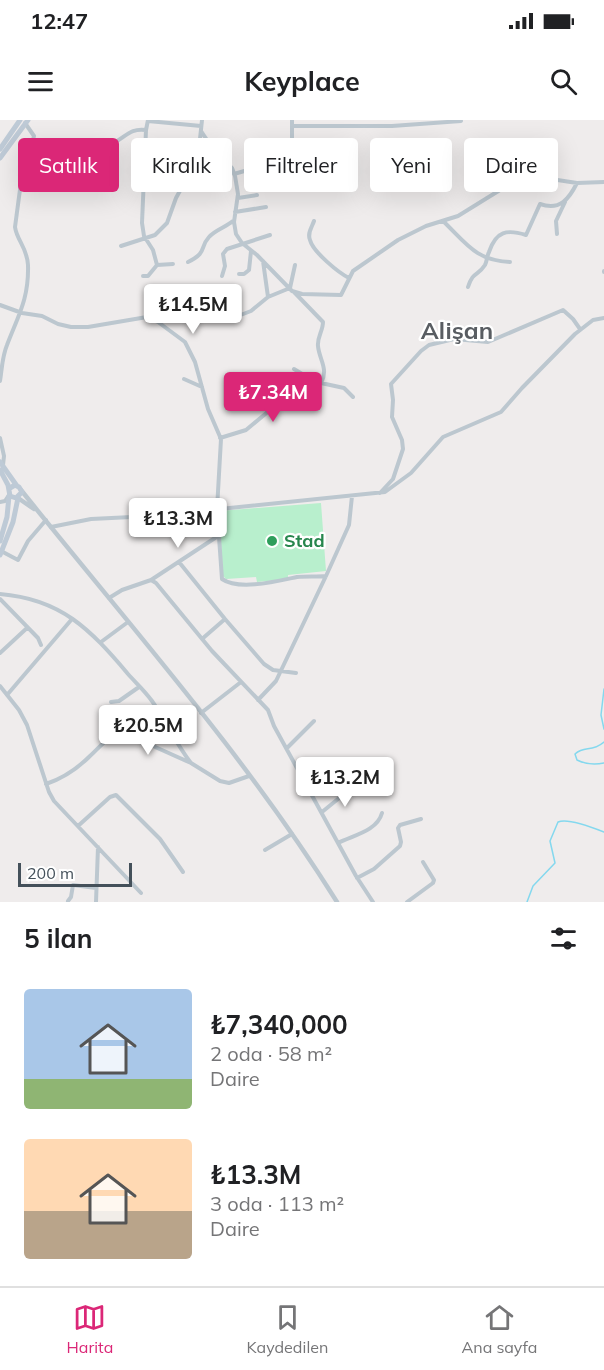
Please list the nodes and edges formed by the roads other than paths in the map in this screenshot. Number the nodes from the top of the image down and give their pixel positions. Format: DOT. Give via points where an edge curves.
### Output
graph roads {
  1 [pos="148,120"];
  2 [pos="292,120"];
  3 [pos="24,121"];
  4 [pos="461,121"];
  5 [pos="201,126"];
  6 [pos="292,126"];
  7 [pos="146,130"];
  8 [pos="33,138"];
  9 [pos="119,140"];
  10 [pos="0,149"];
  11 [pos="0,158"];
  12 [pos="234,174"];
  13 [pos="604,182"];
  14 [pos="577,183"];
  15 [pos="20,192"];
  16 [pos="256,195"];
  17 [pos="238,198"];
  18 [pos="565,202"];
  19 [pos="266,207"];
  20 [pos="235,212"];
  21 [pos="234,220"];
  22 [pos="314,221"];
  23 [pos="443,221"];
  24 [pos="557,234"];
  25 [pos="270,235"];
  26 [pos="146,238"];
  27 [pos="242,243"];
  28 [pos="122,246"];
  29 [pos="252,250"];
  30 [pos="487,259"];
  31 [pos="263,260"];
  32 [pos="188,262"];
  33 [pos="510,262"];
  34 [pos="173,264"];
  35 [pos="157,265"];
  36 [pos="295,265"];
  37 [pos="239,274"];
  38 [pos="143,276"];
  39 [pos="222,276"];
  40 [pos="349,278"];
  41 [pos="468,287"];
  42 [pos="291,290"];
  43 [pos="267,297"];
  44 [pos="227,300"];
  45 [pos="0,305"];
  46 [pos="22,313"];
  47 [pos="604,318"];
  48 [pos="580,329"];
  49 [pos="8,342"];
  50 [pos="1,345"];
  51 [pos="294,369"];
  52 [pos="184,380"];
  53 [pos="0,381"];
  54 [pos="312,381"];
  55 [pos="321,383"];
  56 [pos="203,388"];
  57 [pos="353,397"];
  58 [pos="0,438"];
  59 [pos="220,438"];
  60 [pos="1,466"];
  61 [pos="19,488"];
  62 [pos="9,491"];
  63 [pos="380,494"];
  64 [pos="352,496"];
  65 [pos="18,498"];
  66 [pos="0,503"];
  67 [pos="9,508"];
  68 [pos="217,509"];
  69 [pos="44,518"];
  70 [pos="51,527"];
  71 [pos="218,536"];
  72 [pos="0,541"];
  73 [pos="1,553"];
  74 [pos="179,562"];
  75 [pos="326,576"];
  76 [pos="151,580"];
  77 [pos="0,594"];
  78 [pos="109,598"];
  79 [pos="0,599"];
  80 [pos="72,619"];
  81 [pos="225,619"];
  82 [pos="128,622"];
  83 [pos="27,628"];
  84 [pos="202,639"];
  85 [pos="101,642"];
  86 [pos="41,645"];
  87 [pos="0,653"];
  88 [pos="280,672"];
  89 [pos="296,673"];
  90 [pos="241,682"];
  91 [pos="0,687"];
  92 [pos="139,687"];
  93 [pos="7,695"];
  94 [pos="258,700"];
  95 [pos="111,702"];
  96 [pos="201,714"];
  97 [pos="314,720"];
  98 [pos="287,748"];
  99 [pos="191,763"];
  100 [pos="325,763"];
  101 [pos="249,776"];
  102 [pos="304,778"];
  103 [pos="46,784"];
  104 [pos="354,786"];
  105 [pos="322,812"];
  106 [pos="382,813"];
  107 [pos="421,819"];
  108 [pos="78,826"];
  109 [pos="292,833"];
  110 [pos="338,843"];
  111 [pos="98,847"];
  112 [pos="265,850"];
  113 [pos="423,862"];
  114 [pos="183,872"];
  115 [pos="357,878"];
  116 [pos="96,888"];
  117 [pos="141,893"];
  118 [pos="68,901"];
  119 [pos="96,902"];
  120 [pos="337,902"];
  121 [pos="373,902"];
  122 [pos="407,902"];
  1 -- 5 [label="street"];
  1 -- 7 [label="street"];
  2 -- 6 [label="street"];
  3 -- 8 [label="street"];
  3 -- 10 [label="main road"];
  3 -- 11 [label="main road"];
  4 -- 6 [label="street"];
  5 -- 12 [label="street" via="209,143"];
  5 -- 26 [label="street" via="195,164 179,190 167,223 160,232"];
  6 -- 12 [label="street" via="290,164 265,165"];
  7 -- 9 [label="street" via="132,131"];
  7 -- 26 [label="street" via="141,215"];
  12 -- 17 [label="street"];
  13 -- 14 [label="street"];
  14 -- 18 [label="street"];
  14 -- 23 [label="street" via="544,177 526,180"];
  15 -- 46 [label="street" via="15,226 28,261"];
  16 -- 17 [label="street"];
  17 -- 20 [label="street"];
  18 -- 24 [label="street" via="556,221"];
  18 -- 30 [label="street" via="551,207 540,204 526,235 503,233"];
  19 -- 20 [label="street"];
  20 -- 21 [label="street"];
  21 -- 27 [label="street"];
  21 -- 32 [label="street" via="211,235 202,252"];
  22 -- 40 [label="street" via="310,243"];
  23 -- 30 [label="street"];
  23 -- 40 [label="street" via="401,238 356,268"];
  25 -- 27 [label="street"];
  26 -- 28 [label="street"];
  26 -- 35 [label="street"];
  27 -- 29 [label="street"];
  27 -- 39 [label="street" via="224,252"];
  29 -- 31 [label="street"];
  29 -- 37 [label="street" via="249,270"];
  30 -- 33 [label="street"];
  30 -- 41 [label="street" via="471,277"];
  31 -- 42 [label="street"];
  31 -- 43 [label="street"];
  34 -- 35 [label="street"];
  35 -- 38 [label="street" via="148,276"];
  36 -- 42 [label="street"];
  40 -- 42 [label="street" via="339,296"];
  42 -- 43 [label="street"];
  42 -- 55 [label="street" via="323,322 317,342 324,371"];
  43 -- 44 [label="street" via="230,320"];
  45 -- 46 [label="street"];
  46 -- 49 [label="street"];
  46 -- 56 [label="street" via="71,327 152,319 185,342"];
  47 -- 48 [label="street"];
  48 -- 63 [label="street" via="501,412 443,437 411,473"];
  48 -- 63 [label="street" via="563,310 488,342 454,339 424,347 391,384 393,421 403,449 393,478"];
  49 -- 50 [label="street"];
  49 -- 53 [label="street"];
  51 -- 54 [label="street"];
  52 -- 56 [label="street"];
  54 -- 55 [label="street"];
  54 -- 59 [label="street" via="246,430"];
  55 -- 57 [label="street" via="341,386"];
  56 -- 59 [label="street"];
  58 -- 60 [label="street" via="4,456"];
  59 -- 68 [label="street"];
  60 -- 61 [label="main road"];
  60 -- 62 [label="main road"];
  61 -- 62 [label="main road"];
  61 -- 65 [label="main road"];
  61 -- 69 [label="street"];
  62 -- 65 [label="main road" via="12,498"];
  62 -- 66 [label="street"];
  62 -- 67 [label="main road"];
  63 -- 64 [label="street"];
  64 -- 68 [label="street"];
  64 -- 75 [label="street" via="349,525"];
  65 -- 69 [label="street"];
  65 -- 73 [label="main road"];
  66 -- 67 [label="street"];
  67 -- 72 [label="main road"];
  68 -- 70 [label="street" via="91,519"];
  68 -- 71 [label="street"];
  69 -- 70 [label="street"];
  69 -- 73 [label="street" via="18,560"];
  70 -- 78 [label="street"];
  71 -- 74 [label="street"];
  71 -- 75 [label="street" via="224,581 250,584"];
  74 -- 76 [label="street"];
  74 -- 81 [label="street"];
  75 -- 88 [label="street"];
  76 -- 78 [label="street"];
  76 -- 84 [label="street"];
  77 -- 80 [label="street" via="30,598"];
  78 -- 82 [label="street"];
  79 -- 83 [label="street"];
  80 -- 85 [label="street"];
  80 -- 93 [label="street"];
  81 -- 84 [label="street"];
  81 -- 88 [label="street" via="264,664"];
  82 -- 85 [label="street"];
  82 -- 96 [label="street"];
  83 -- 86 [label="street"];
  83 -- 87 [label="street"];
  84 -- 90 [label="street"];
  85 -- 92 [label="street"];
  88 -- 89 [label="street"];
  88 -- 94 [label="street"];
  90 -- 94 [label="street"];
  90 -- 96 [label="street"];
  91 -- 93 [label="street"];
  92 -- 95 [label="street"];
  92 -- 99 [label="street"];
  93 -- 103 [label="street" via="27,725"];
  94 -- 98 [label="street" via="268,710"];
  96 -- 101 [label="street"];
  97 -- 98 [label="street"];
  98 -- 102 [label="street"];
  99 -- 101 [label="street" via="220,781 229,783"];
  99 -- 103 [label="street" via="144,742 111,737 73,771"];
  100 -- 102 [label="street"];
  101 -- 109 [label="street"];
  102 -- 105 [label="street"];
  103 -- 108 [label="street" via="54,801"];
  104 -- 105 [label="street"];
  105 -- 110 [label="street"];
  106 -- 110 [label="street" via="375,826"];
  107 -- 115 [label="street" via="399,825 400,846"];
  108 -- 111 [label="street"];
  108 -- 114 [label="street" via="116,795 160,839"];
  109 -- 112 [label="street"];
  109 -- 120 [label="street"];
  110 -- 115 [label="street"];
  111 -- 116 [label="street"];
  111 -- 117 [label="street"];
  113 -- 122 [label="street" via="433,883"];
  115 -- 121 [label="street"];
  116 -- 118 [label="street" via="73,885"];
  116 -- 119 [label="street"];
}
